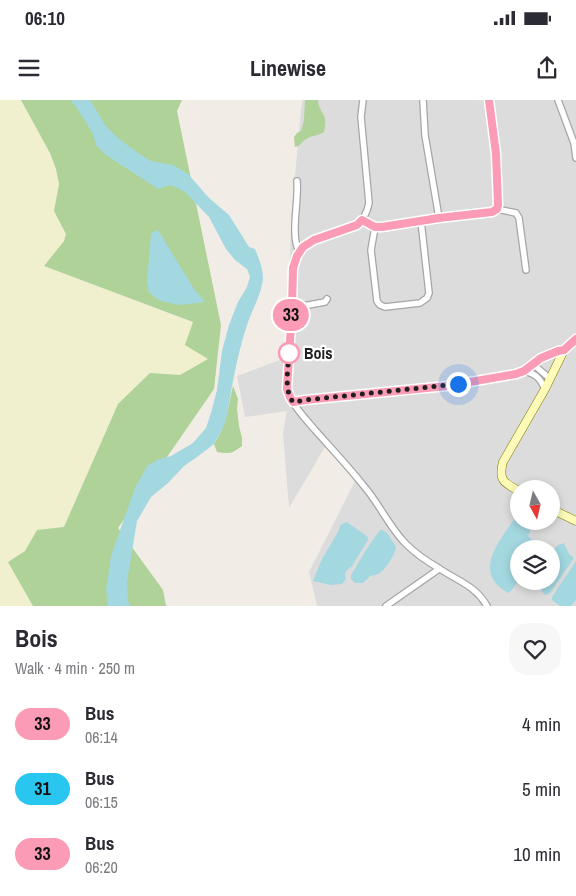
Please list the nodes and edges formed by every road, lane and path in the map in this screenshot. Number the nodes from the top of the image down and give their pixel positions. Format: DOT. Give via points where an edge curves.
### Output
graph roads {
  1 [pos="363,100"];
  2 [pos="424,100"];
  3 [pos="489,100"];
  4 [pos="558,100"];
  5 [pos="576,158"];
  6 [pos="297,181"];
  7 [pos="497,209"];
  8 [pos="439,218"];
  9 [pos="362,220"];
  10 [pos="421,221"];
  11 [pos="375,227"];
  12 [pos="299,251"];
  13 [pos="526,270"];
  14 [pos="327,299"];
  15 [pos="292,308"];
  16 [pos="576,339"];
  17 [pos="564,350"];
  18 [pos="533,364"];
  19 [pos="524,371"];
  20 [pos="549,378"];
  21 [pos="545,389"];
  22 [pos="293,402"];
  23 [pos="510,486"];
  24 [pos="560,513"];
  25 [pos="576,521"];
  26 [pos="439,569"];
  27 [pos="386,606"];
  28 [pos="487,606"];
  1 -- 9 [label="street" via="361,116 369,204"];
  2 -- 8 [label="street" via="425,135"];
  3 -- 7 [label="street" via="496,154"];
  4 -- 5 [label="street" via="574,143"];
  6 -- 12 [label="street" via="296,246"];
  7 -- 8 [label="street"];
  7 -- 13 [label="street" via="516,213 519,218"];
  8 -- 10 [label="street"];
  9 -- 11 [label="street"];
  9 -- 12 [label="street" via="357,225 314,240"];
  10 -- 11 [label="street"];
  10 -- 11 [label="street" via="429,293 420,303 385,307 377,300 371,250"];
  12 -- 15 [label="street" via="293,268"];
  14 -- 15 [label="street"];
  15 -- 22 [label="street" via="287,389"];
  16 -- 17 [label="street"];
  17 -- 18 [label="street"];
  17 -- 20 [label="street"];
  18 -- 19 [label="street"];
  18 -- 20 [label="street"];
  19 -- 21 [label="street" via="538,377"];
  19 -- 22 [label="street" via="447,386"];
  20 -- 21 [label="street"];
  21 -- 23 [label="street" via="503,462 500,473 504,483"];
  22 -- 26 [label="street" via="363,484 406,544"];
  24 -- 25 [label="street"];
  26 -- 27 [label="street"];
  26 -- 28 [label="street" via="478,592"];
}
